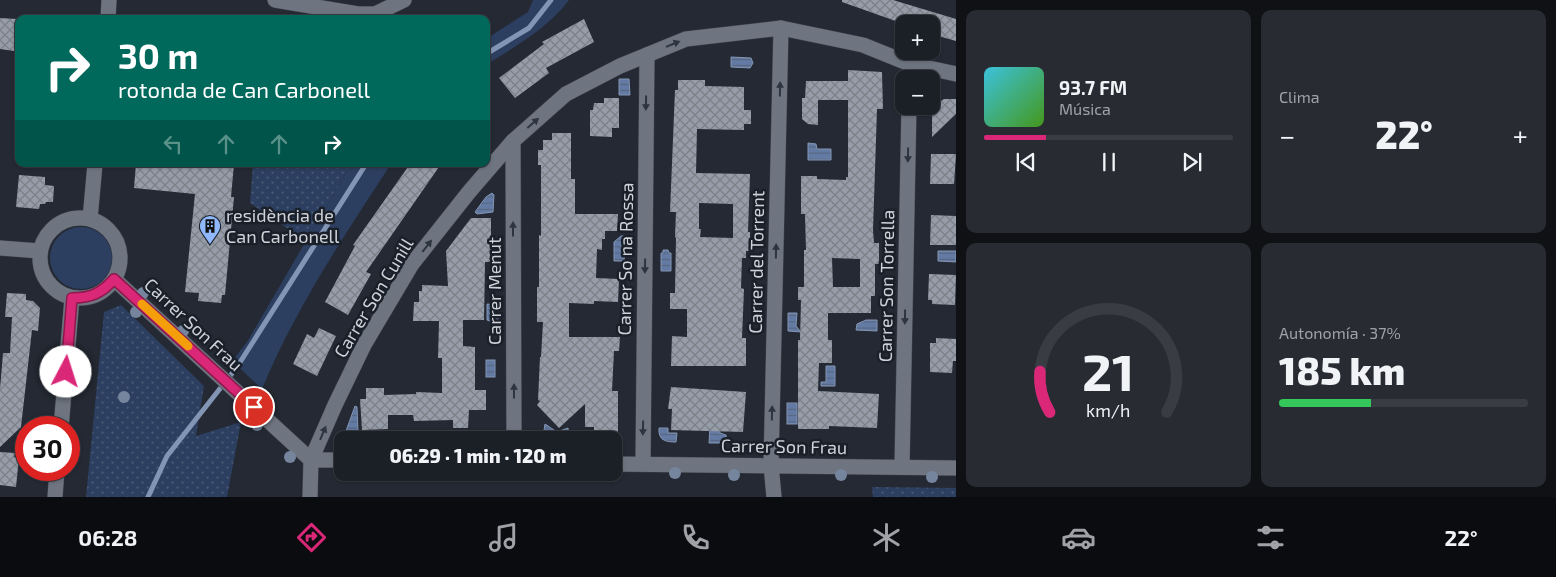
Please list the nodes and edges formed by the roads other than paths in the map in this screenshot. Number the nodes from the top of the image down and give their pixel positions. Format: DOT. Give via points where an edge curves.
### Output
graph roads {
  1 [pos="109,0"];
  2 [pos="274,0"];
  3 [pos="404,0"];
  4 [pos="108,15"];
  5 [pos="781,28"];
  6 [pos="647,55"];
  7 [pos="907,70"];
  8 [pos="940,73"];
  9 [pos="956,74"];
  10 [pos="909,115"];
  11 [pos="513,141"];
  12 [pos="94,167"];
  13 [pos="90,219"];
  14 [pos="0,248"];
  15 [pos="40,250"];
  16 [pos="114,279"];
  17 [pos="72,298"];
  18 [pos="62,416"];
  19 [pos="514,431"];
  20 [pos="311,460"];
  21 [pos="334,460"];
  22 [pos="622,464"];
  23 [pos="643,464"];
  24 [pos="771,465"];
  25 [pos="902,467"];
  26 [pos="956,468"];
  27 [pos="56,481"];
  28 [pos="55,497"];
  29 [pos="310,497"];
  30 [pos="774,497"];
  1 -- 4 [label="street"];
  2 -- 3 [label="street" via="358,14 375,14"];
  6 -- 5 [label="street, Carrer Son Cunill, one-way" via="686,39"];
  5 -- 7 [label="street, Carrer Son Cunill" via="863,45"];
  24 -- 5 [label="street, Carrer del Torrent, one-way"];
  11 -- 6 [label="street, Carrer Son Cunill, one-way" via="566,94"];
  6 -- 23 [label="street, Carrer So na Rossa, one-way"];
  8 -- 9 [label="street, Carrer Son Cunill"];
  10 -- 25 [label="street, Carrer Son Torrella, one-way"];
  19 -- 11 [label="street, Carrer Menut, one-way"];
  20 -- 11 [label="street, Carrer Son Cunill, one-way" via="364,345 412,264"];
  12 -- 13 [label="street"];
  13 -- 15 [label="street" via="64,221 44,238"];
  13 -- 16 [label="street" via="111,232 117,243 119,268"];
  14 -- 15 [label="street"];
  15 -- 17 [label="street" via="43,275 50,286"];
  16 -- 17 [label="street" via="96,295"];
  16 -- 20 [label="street, Carrer Son Frau"];
  17 -- 18 [label="street"];
  20 -- 21 [label="street"];
  20 -- 29 [label="street, Carrer Son Cunill"];
  22 -- 23 [label="street, Carrer Son Frau"];
  23 -- 24 [label="street, Carrer Son Frau"];
  24 -- 25 [label="street, Carrer Son Frau"];
  24 -- 30 [label="street, Carrer del Torrent"];
  25 -- 26 [label="street, Carrer Son Frau"];
  27 -- 28 [label="street"];
}
